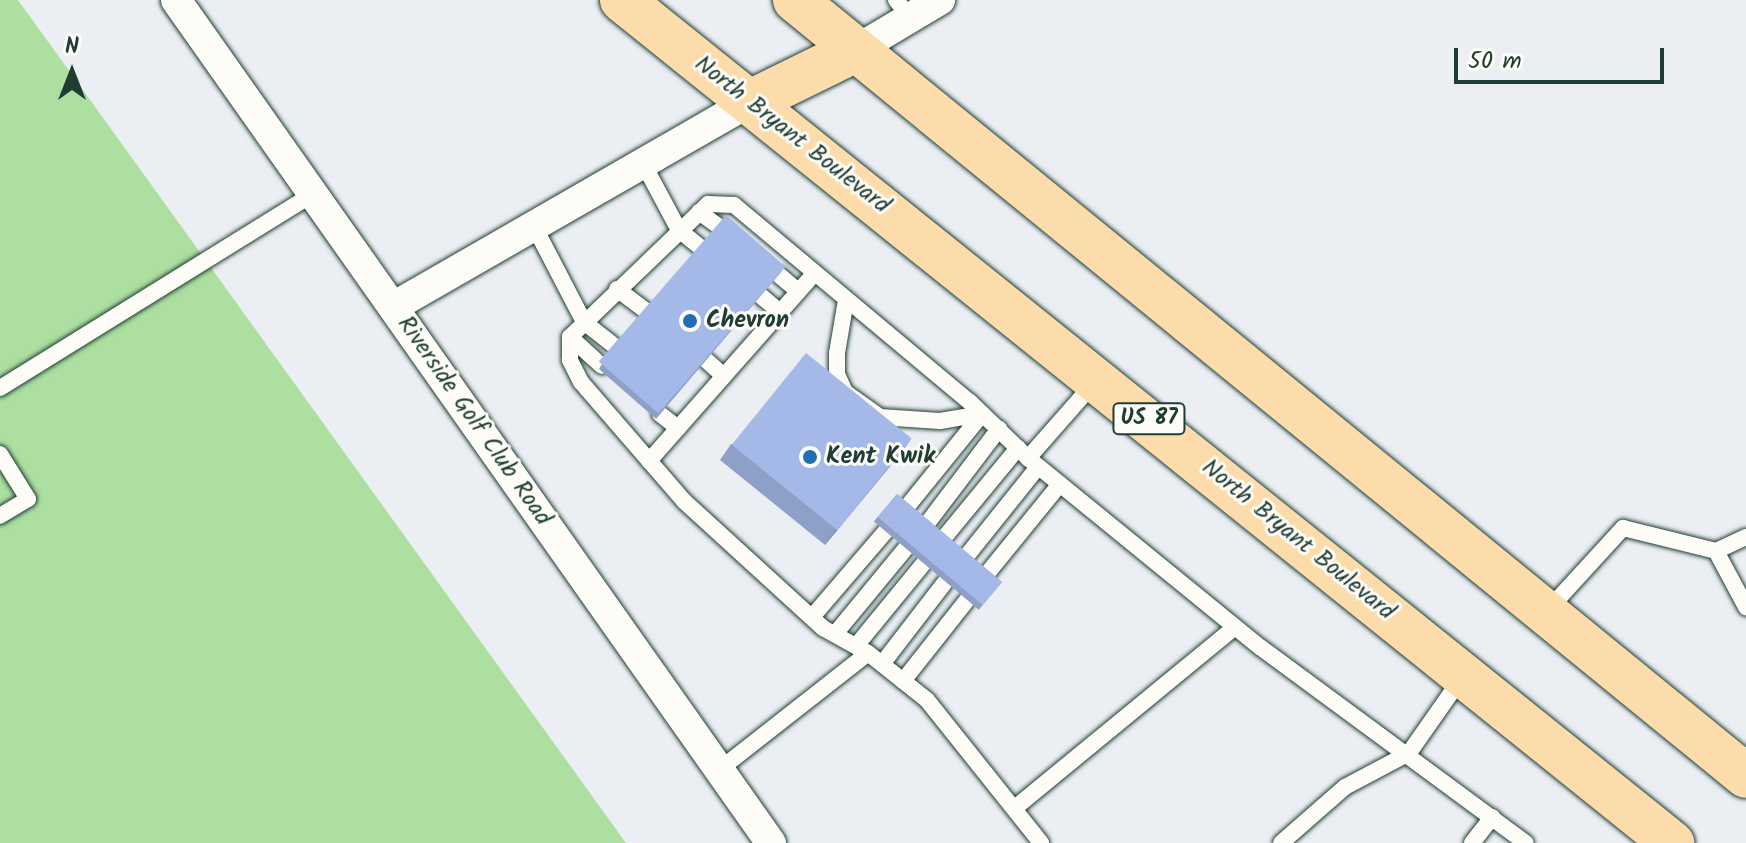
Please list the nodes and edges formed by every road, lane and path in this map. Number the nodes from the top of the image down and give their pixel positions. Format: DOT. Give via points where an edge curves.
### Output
graph roads {
  1 [pos="176,0"];
  2 [pos="622,0"];
  3 [pos="795,0"];
  4 [pos="940,0"];
  5 [pos="903,8"];
  6 [pos="856,50"];
  7 [pos="750,102"];
  8 [pos="643,163"];
  9 [pos="313,194"];
  10 [pos="699,212"];
  11 [pos="534,226"];
  12 [pos="718,226"];
  13 [pos="679,230"];
  14 [pos="700,247"];
  15 [pos="814,274"];
  16 [pos="779,275"];
  17 [pos="617,289"];
  18 [pos="798,291"];
  19 [pos="761,296"];
  20 [pos="846,300"];
  21 [pos="393,307"];
  22 [pos="647,312"];
  23 [pos="780,312"];
  24 [pos="584,322"];
  25 [pos="570,337"];
  26 [pos="617,348"];
  27 [pos="706,360"];
  28 [pos="602,366"];
  29 [pos="724,376"];
  30 [pos="1098,378"];
  31 [pos="0,388"];
  32 [pos="676,396"];
  33 [pos="694,410"];
  34 [pos="660,414"];
  35 [pos="982,414"];
  36 [pos="678,428"];
  37 [pos="999,429"];
  38 [pos="0,454"];
  39 [pos="1028,458"];
  40 [pos="649,461"];
  41 [pos="1060,484"];
  42 [pos="906,508"];
  43 [pos="0,516"];
  44 [pos="926,525"];
  45 [pos="886,531"];
  46 [pos="1746,537"];
  47 [pos="943,539"];
  48 [pos="906,548"];
  49 [pos="1716,551"];
  50 [pos="965,558"];
  51 [pos="924,563"];
  52 [pos="986,575"];
  53 [pos="946,581"];
  54 [pos="967,600"];
  55 [pos="1746,607"];
  56 [pos="1545,612"];
  57 [pos="812,617"];
  58 [pos="1235,627"];
  59 [pos="835,634"];
  60 [pos="862,650"];
  61 [pos="882,664"];
  62 [pos="1464,675"];
  63 [pos="903,681"];
  64 [pos="1409,753"];
  65 [pos="719,770"];
  66 [pos="1746,776"];
  67 [pos="1016,807"];
  68 [pos="1492,817"];
  69 [pos="771,843"];
  70 [pos="1041,843"];
  71 [pos="1281,843"];
  72 [pos="1472,843"];
  73 [pos="1526,843"];
  74 [pos="1672,843"];
  1 -- 9 [label="street, Riverside Golf Club Road"];
  2 -- 7 [label="highway, North Bryant Boulevard / US 87"];
  3 -- 6 [label="highway"];
  4 -- 5 [label="street"];
  5 -- 6 [label="street"];
  6 -- 7 [label="highway"];
  6 -- 56 [label="highway"];
  7 -- 8 [label="street"];
  7 -- 30 [label="highway, North Bryant Boulevard / US 87"];
  8 -- 11 [label="street"];
  8 -- 13 [label="lane"];
  9 -- 21 [label="street, Riverside Golf Club Road"];
  9 -- 31 [label="lane"];
  10 -- 12 [label="lane"];
  10 -- 13 [label="lane"];
  10 -- 15 [label="lane" via="708,204 734,205"];
  11 -- 21 [label="street"];
  11 -- 24 [label="lane"];
  13 -- 14 [label="lane"];
  13 -- 17 [label="lane"];
  15 -- 18 [label="lane"];
  15 -- 20 [label="lane"];
  16 -- 18 [label="lane"];
  17 -- 22 [label="lane"];
  17 -- 24 [label="lane"];
  18 -- 23 [label="lane"];
  19 -- 23 [label="lane"];
  20 -- 35 [label="lane"];
  20 -- 35 [label="lane" via="837,353 837,374 845,392 880,417 940,421"];
  21 -- 65 [label="street, Riverside Golf Club Road"];
  23 -- 29 [label="lane"];
  24 -- 25 [label="lane"];
  24 -- 26 [label="lane"];
  25 -- 28 [label="lane"];
  25 -- 40 [label="lane" via="570,360 581,382"];
  27 -- 29 [label="lane"];
  29 -- 33 [label="lane"];
  30 -- 39 [label="lane"];
  30 -- 62 [label="highway, North Bryant Boulevard / US 87"];
  32 -- 33 [label="lane"];
  33 -- 36 [label="lane"];
  34 -- 36 [label="lane"];
  35 -- 37 [label="lane"];
  35 -- 42 [label="lane"];
  36 -- 40 [label="lane"];
  37 -- 39 [label="lane"];
  37 -- 44 [label="lane"];
  38 -- 43 [label="lane" via="28,499"];
  39 -- 41 [label="lane"];
  39 -- 47 [label="lane"];
  39 -- 50 [label="lane"];
  40 -- 57 [label="lane" via="684,501"];
  41 -- 52 [label="lane"];
  41 -- 58 [label="lane"];
  45 -- 57 [label="lane"];
  46 -- 49 [label="lane"];
  48 -- 59 [label="lane"];
  49 -- 55 [label="lane"];
  49 -- 56 [label="lane" via="1623,528"];
  51 -- 60 [label="lane"];
  53 -- 61 [label="lane"];
  54 -- 63 [label="lane"];
  56 -- 66 [label="highway"];
  57 -- 59 [label="lane"];
  58 -- 64 [label="lane"];
  58 -- 67 [label="lane"];
  59 -- 60 [label="lane"];
  60 -- 61 [label="lane"];
  60 -- 65 [label="lane"];
  61 -- 63 [label="lane"];
  62 -- 64 [label="lane"];
  62 -- 74 [label="highway, North Bryant Boulevard / US 87"];
  63 -- 67 [label="lane" via="927,700"];
  64 -- 68 [label="lane"];
  64 -- 71 [label="lane" via="1345,787"];
  65 -- 69 [label="street, Riverside Golf Club Road"];
  67 -- 70 [label="lane"];
  68 -- 72 [label="lane"];
  68 -- 73 [label="lane"];
}
